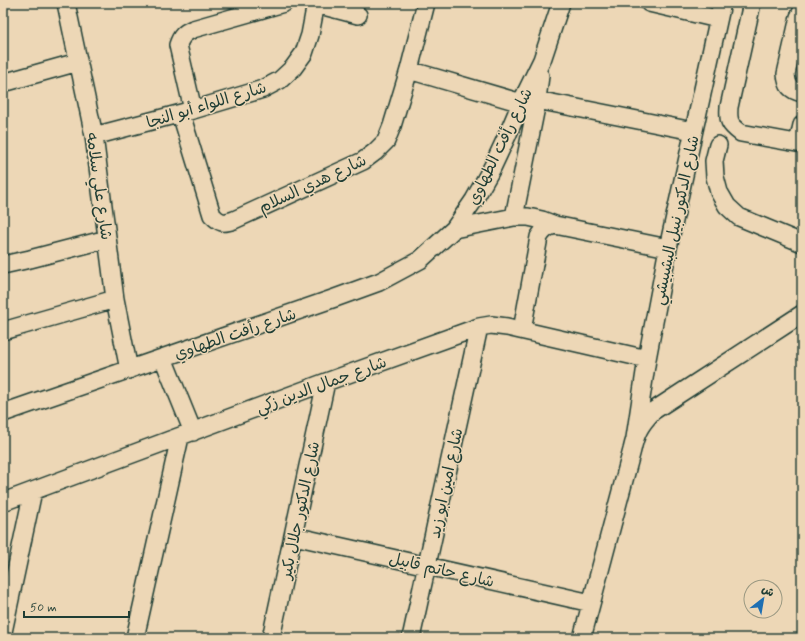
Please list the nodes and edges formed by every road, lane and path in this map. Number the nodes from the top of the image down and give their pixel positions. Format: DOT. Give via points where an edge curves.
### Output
graph roads {
  1 [pos="66,3"];
  2 [pos="284,3"];
  3 [pos="426,3"];
  4 [pos="561,3"];
  5 [pos="649,3"];
  6 [pos="752,3"];
  7 [pos="316,4"];
  8 [pos="720,11"];
  9 [pos="802,11"];
  10 [pos="358,16"];
  11 [pos="78,62"];
  12 [pos="409,70"];
  13 [pos="3,83"];
  14 [pos="802,94"];
  15 [pos="531,103"];
  16 [pos="187,112"];
  17 [pos="802,126"];
  18 [pos="693,131"];
  19 [pos="94,136"];
  20 [pos="800,144"];
  21 [pos="718,145"];
  22 [pos="514,217"];
  23 [pos="554,225"];
  24 [pos="454,229"];
  25 [pos="107,239"];
  26 [pos="802,243"];
  27 [pos="668,248"];
  28 [pos="3,265"];
  29 [pos="115,299"];
  30 [pos="802,314"];
  31 [pos="479,327"];
  32 [pos="522,330"];
  33 [pos="3,331"];
  34 [pos="163,358"];
  35 [pos="647,359"];
  36 [pos="129,370"];
  37 [pos="326,382"];
  38 [pos="3,413"];
  39 [pos="186,434"];
  40 [pos="635,438"];
  41 [pos="33,491"];
  42 [pos="3,502"];
  43 [pos="294,536"];
  44 [pos="427,566"];
  45 [pos="591,603"];
  46 [pos="3,632"];
  47 [pos="135,638"];
  48 [pos="272,638"];
  49 [pos="411,638"];
  50 [pos="582,638"];
  1 -- 11 [label="street, شارع علي سلامه"];
  2 -- 16 [label="street" via="193,29 180,38 178,45"];
  3 -- 12 [label="street, شارع هدي السلام"];
  4 -- 15 [label="street, شارع رأفت الطهاوي"];
  5 -- 8 [label="street"];
  6 -- 20 [label="street" via="728,117 732,127 741,133"];
  7 -- 10 [label="street"];
  7 -- 16 [label="street, شارع اللواء أبو النجا" via="304,53 280,80 263,89"];
  8 -- 18 [label="street, شارع الدكتور نبيل البشبيشي"];
  9 -- 14 [label="street" via="786,74 786,81 790,87"];
  11 -- 13 [label="street"];
  11 -- 19 [label="street, شارع علي سلامه"];
  12 -- 15 [label="street"];
  12 -- 16 [label="street, شارع هدي السلام" via="386,141 375,152 363,161 226,223 218,221 212,215"];
  15 -- 18 [label="street"];
  15 -- 22 [label="street, شارع رأفت الطهاوي"];
  15 -- 24 [label="street, شارع رأفت الطهاوي" via="507,136 474,200"];
  16 -- 19 [label="street, شارع اللواء أبو النجا"];
  17 -- 20 [label="street"];
  18 -- 27 [label="street, شارع الدكتور نبيل البشبيشي"];
  19 -- 25 [label="street, شارع علي سلامه"];
  21 -- 26 [label="street" via="714,161 715,177 719,192 727,206 739,217"];
  22 -- 23 [label="street, شارع رأفت الطهاوي" via="528,217"];
  22 -- 24 [label="street, شارع رأفت الطهاوي"];
  23 -- 27 [label="street, شارع رأفت الطهاوي"];
  23 -- 32 [label="street" via="542,231 539,237"];
  24 -- 34 [label="street, شارع رأفت الطهاوي" via="420,260 379,282"];
  25 -- 28 [label="street"];
  25 -- 29 [label="street, شارع علي سلامه"];
  27 -- 35 [label="street, شارع الدكتور نبيل البشبيشي"];
  29 -- 33 [label="street"];
  29 -- 36 [label="street, شارع علي سلامه"];
  30 -- 40 [label="street, شارع الدكتور نبيل البشبيشي" via="652,411 642,423"];
  31 -- 32 [label="street, شارع جمال الدين زكي" via="507,326"];
  31 -- 37 [label="street, شارع جمال الدين زكي"];
  31 -- 44 [label="street, شارع امين ابو زيد"];
  32 -- 35 [label="street, شارع جمال الدين زكي"];
  34 -- 36 [label="street, شارع رأفت الطهاوي"];
  34 -- 39 [label="street"];
  35 -- 40 [label="street, شارع الدكتور نبيل البشبيشي"];
  36 -- 38 [label="street, شارع رأفت الطهاوي"];
  37 -- 39 [label="street, شارع جمال الدين زكي"];
  37 -- 43 [label="street, شارع الدكتور جلال بكير"];
  39 -- 41 [label="street, شارع جمال الدين زكي"];
  39 -- 47 [label="street"];
  40 -- 45 [label="street, شارع الدكتور نبيل البشبيشي"];
  41 -- 42 [label="street, شارع جمال الدين زكي"];
  41 -- 46 [label="street"];
  43 -- 44 [label="street, شارع حاتم قابيل"];
  43 -- 48 [label="street, شارع الدكتور جلال بكير"];
  44 -- 45 [label="street, شارع حاتم قابيل"];
  44 -- 49 [label="street, شارع امين ابو زيد"];
  45 -- 50 [label="street, شارع الدكتور نبيل البشبيشي"];
}
